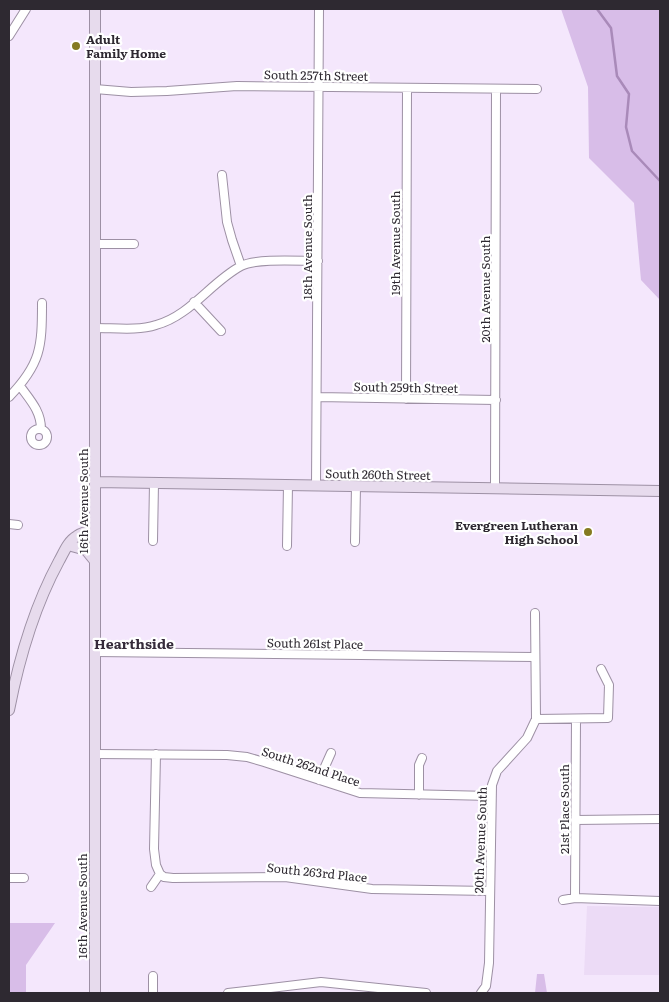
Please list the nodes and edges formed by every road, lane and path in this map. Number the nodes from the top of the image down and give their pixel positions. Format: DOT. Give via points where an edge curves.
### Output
graph roads {
  1 [pos="26,9"];
  2 [pos="95,9"];
  3 [pos="319,9"];
  4 [pos="9,36"];
  5 [pos="319,87"];
  6 [pos="407,88"];
  7 [pos="95,89"];
  8 [pos="496,89"];
  9 [pos="537,89"];
  10 [pos="222,175"];
  11 [pos="95,244"];
  12 [pos="134,244"];
  13 [pos="318,261"];
  14 [pos="242,266"];
  15 [pos="194,302"];
  16 [pos="42,303"];
  17 [pos="95,328"];
  18 [pos="221,331"];
  19 [pos="20,386"];
  20 [pos="9,397"];
  21 [pos="317,398"];
  22 [pos="406,399"];
  23 [pos="496,400"];
  24 [pos="40,429"];
  25 [pos="95,482"];
  26 [pos="154,483"];
  27 [pos="288,485"];
  28 [pos="316,486"];
  29 [pos="356,486"];
  30 [pos="496,488"];
  31 [pos="660,491"];
  32 [pos="9,524"];
  33 [pos="18,524"];
  34 [pos="95,530"];
  35 [pos="153,541"];
  36 [pos="356,542"];
  37 [pos="68,545"];
  38 [pos="287,546"];
  39 [pos="95,561"];
  40 [pos="535,613"];
  41 [pos="95,652"];
  42 [pos="535,657"];
  43 [pos="601,669"];
  44 [pos="9,707"];
  45 [pos="536,719"];
  46 [pos="576,719"];
  47 [pos="332,753"];
  48 [pos="95,754"];
  49 [pos="156,754"];
  50 [pos="422,758"];
  51 [pos="319,780"];
  52 [pos="419,795"];
  53 [pos="491,796"];
  54 [pos="660,818"];
  55 [pos="575,820"];
  56 [pos="160,874"];
  57 [pos="9,878"];
  58 [pos="24,878"];
  59 [pos="151,887"];
  60 [pos="489,891"];
  61 [pos="575,898"];
  62 [pos="562,900"];
  63 [pos="660,901"];
  64 [pos="153,976"];
  65 [pos="482,992"];
  66 [pos="95,993"];
  67 [pos="153,993"];
  68 [pos="228,993"];
  69 [pos="426,993"];
  1 -- 4 [label="street"];
  2 -- 7 [label="main road, 16th Avenue South"];
  3 -- 5 [label="street, 18th Avenue South"];
  5 -- 6 [label="street, South 257th Street"];
  5 -- 7 [label="street, South 257th Street" via="237,86 167,92"];
  5 -- 13 [label="street, 18th Avenue South"];
  6 -- 8 [label="street, South 257th Street"];
  6 -- 22 [label="street, 19th Avenue South"];
  7 -- 11 [label="main road, 16th Avenue South"];
  8 -- 9 [label="street, South 257th Street"];
  8 -- 23 [label="street, 20th Avenue South"];
  10 -- 14 [label="street" via="227,222"];
  11 -- 12 [label="street"];
  11 -- 17 [label="main road, 16th Avenue South"];
  13 -- 14 [label="street"];
  13 -- 21 [label="street, 18th Avenue South"];
  14 -- 15 [label="street"];
  15 -- 17 [label="street" via="156,325"];
  15 -- 18 [label="street"];
  16 -- 19 [label="street" via="42,338 38,354 32,370"];
  17 -- 25 [label="main road, 16th Avenue South"];
  19 -- 20 [label="street"];
  19 -- 24 [label="street" via="36,408"];
  21 -- 22 [label="street, South 259th Street"];
  21 -- 28 [label="street, 18th Avenue South"];
  22 -- 23 [label="street, South 259th Street"];
  23 -- 30 [label="street, 20th Avenue South"];
  25 -- 26 [label="main road, South 260th Street"];
  25 -- 34 [label="main road, 16th Avenue South"];
  26 -- 27 [label="main road, South 260th Street"];
  26 -- 35 [label="street"];
  27 -- 28 [label="main road, South 260th Street"];
  27 -- 38 [label="street"];
  28 -- 29 [label="main road, South 260th Street"];
  29 -- 30 [label="main road, South 260th Street"];
  29 -- 36 [label="street"];
  30 -- 31 [label="main road, South 260th Street"];
  32 -- 33 [label="street"];
  34 -- 37 [label="main road" via="78,535"];
  34 -- 39 [label="main road, 16th Avenue South"];
  37 -- 39 [label="main road" via="86,550"];
  37 -- 44 [label="main road" via="33,619"];
  39 -- 41 [label="main road, 16th Avenue South"];
  40 -- 42 [label="street, 20th Avenue South"];
  41 -- 42 [label="street, South 261st Place"];
  41 -- 48 [label="main road, 16th Avenue South"];
  42 -- 45 [label="street, 20th Avenue South"];
  43 -- 46 [label="street" via="608,685 608,718"];
  45 -- 46 [label="street"];
  45 -- 53 [label="street, 20th Avenue South" via="527,738 497,771"];
  46 -- 55 [label="street, 21st Place South"];
  47 -- 51 [label="street"];
  48 -- 49 [label="street, South 262nd Place"];
  48 -- 66 [label="main road, 16th Avenue South"];
  49 -- 51 [label="street, South 262nd Place" via="247,757"];
  49 -- 56 [label="street" via="154,849"];
  50 -- 52 [label="street"];
  51 -- 52 [label="street, South 262nd Place" via="360,793"];
  52 -- 53 [label="street, South 262nd Place"];
  53 -- 60 [label="street, 20th Avenue South"];
  54 -- 55 [label="street"];
  55 -- 61 [label="street, 21st Place South"];
  56 -- 59 [label="street"];
  56 -- 60 [label="street, South 263rd Place" via="173,878 285,878 372,889"];
  57 -- 58 [label="street"];
  60 -- 65 [label="street, 20th Avenue South" via="489,963"];
  61 -- 62 [label="street"];
  61 -- 63 [label="street"];
  64 -- 67 [label="street"];
  68 -- 69 [label="street" via="321,982"];
}
